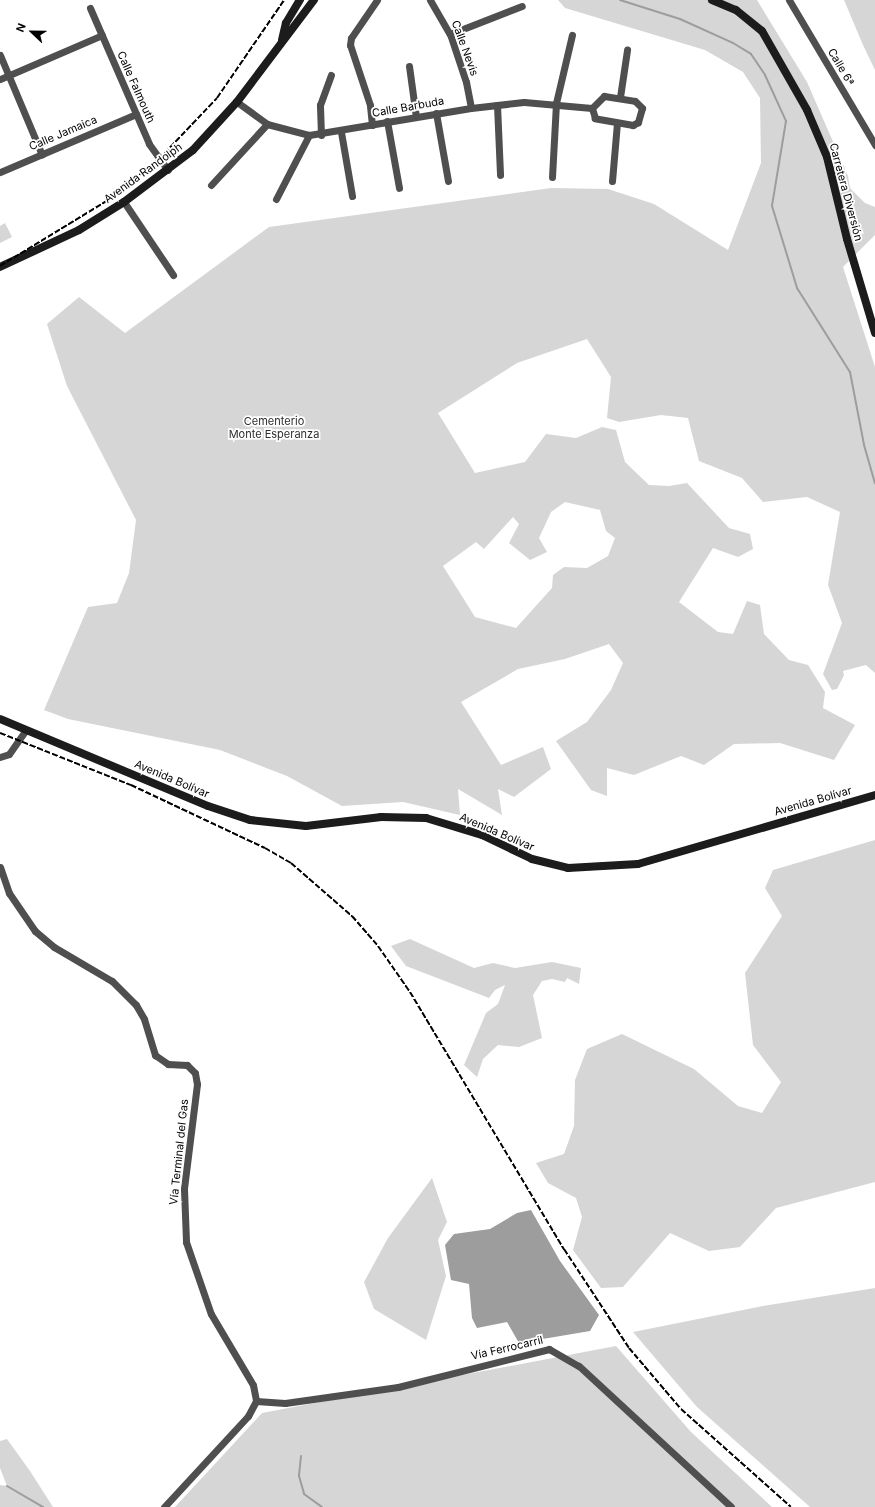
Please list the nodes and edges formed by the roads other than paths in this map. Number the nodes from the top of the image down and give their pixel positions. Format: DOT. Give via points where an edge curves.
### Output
graph roads {
  1 [pos="300,0"];
  2 [pos="314,0"];
  3 [pos="377,0"];
  4 [pos="430,0"];
  5 [pos="712,0"];
  6 [pos="789,0"];
  7 [pos="522,6"];
  8 [pos="90,8"];
  9 [pos="450,34"];
  10 [pos="102,35"];
  11 [pos="572,35"];
  12 [pos="282,40"];
  13 [pos="627,50"];
  14 [pos="0,55"];
  15 [pos="409,66"];
  16 [pos="8,75"];
  17 [pos="331,75"];
  18 [pos="0,79"];
  19 [pos="620,97"];
  20 [pos="237,102"];
  21 [pos="556,103"];
  22 [pos="497,105"];
  23 [pos="471,108"];
  24 [pos="592,108"];
  25 [pos="436,113"];
  26 [pos="136,114"];
  27 [pos="416,117"];
  28 [pos="387,121"];
  29 [pos="617,123"];
  30 [pos="266,124"];
  31 [pos="372,125"];
  32 [pos="340,132"];
  33 [pos="309,135"];
  34 [pos="321,135"];
  35 [pos="875,145"];
  36 [pos="42,155"];
  37 [pos="168,170"];
  38 [pos="0,172"];
  39 [pos="500,175"];
  40 [pos="552,177"];
  41 [pos="448,181"];
  42 [pos="612,181"];
  43 [pos="211,185"];
  44 [pos="398,188"];
  45 [pos="352,196"];
  46 [pos="276,199"];
  47 [pos="124,202"];
  48 [pos="0,267"];
  49 [pos="173,275"];
  50 [pos="872,317"];
  51 [pos="875,333"];
  52 [pos="0,719"];
  53 [pos="26,730"];
  54 [pos="0,758"];
  55 [pos="875,795"];
  56 [pos="0,867"];
  57 [pos="256,1401"];
  58 [pos="164,1507"];
  59 [pos="731,1507"];
  1 -- 12 [label="main road, Avenida Randolph" via="286,23"];
  2 -- 12 [label="main road, Avenida Randolph"];
  3 -- 31 [label="street" via="351,38 350,46 370,105"];
  4 -- 9 [label="street, Calle Nevis"];
  5 -- 50 [label="main road, Carretera Diversión" via="736,10 762,31 807,110 827,157"];
  6 -- 35 [label="street, Calle 6ª"];
  7 -- 9 [label="street"];
  8 -- 10 [label="street, Calle Falmouth"];
  9 -- 23 [label="street, Calle Nevis" via="466,82"];
  10 -- 16 [label="street"];
  10 -- 26 [label="street, Calle Falmouth"];
  11 -- 21 [label="street"];
  12 -- 20 [label="main road, Avenida Randolph"];
  13 -- 19 [label="street"];
  14 -- 16 [label="street"];
  15 -- 27 [label="street"];
  16 -- 18 [label="street"];
  16 -- 36 [label="street"];
  17 -- 34 [label="street" via="320,105"];
  19 -- 24 [label="street" via="604,96 598,99"];
  19 -- 29 [label="street" via="635,100 643,113 633,125"];
  20 -- 30 [label="street, Calle Barbuda"];
  20 -- 37 [label="main road, Avenida Randolph" via="193,150"];
  21 -- 22 [label="street, Calle Barbuda"];
  21 -- 24 [label="street, Calle Barbuda"];
  21 -- 40 [label="street"];
  22 -- 23 [label="street, Calle Barbuda"];
  22 -- 39 [label="street"];
  23 -- 25 [label="street, Calle Barbuda"];
  24 -- 29 [label="street" via="595,118"];
  25 -- 27 [label="street, Calle Barbuda"];
  25 -- 41 [label="street"];
  26 -- 36 [label="street, Calle Jamaica"];
  26 -- 37 [label="street, Calle Falmouth" via="149,144"];
  27 -- 28 [label="street, Calle Barbuda"];
  28 -- 31 [label="street, Calle Barbuda"];
  28 -- 44 [label="street"];
  29 -- 42 [label="street"];
  30 -- 33 [label="street, Calle Barbuda"];
  30 -- 43 [label="street"];
  31 -- 32 [label="street, Calle Barbuda"];
  32 -- 34 [label="street, Calle Barbuda"];
  32 -- 45 [label="street"];
  33 -- 34 [label="street, Calle Barbuda"];
  33 -- 46 [label="street"];
  36 -- 38 [label="street, Calle Jamaica"];
  37 -- 47 [label="main road, Avenida Randolph"];
  47 -- 48 [label="main road, Avenida Randolph" via="79,230"];
  47 -- 49 [label="street"];
  50 -- 51 [label="main road, Carretera Diversión"];
  52 -- 53 [label="main road, Avenida Bolívar"];
  53 -- 54 [label="street" via="9,754"];
  53 -- 55 [label="main road, Avenida Bolívar" via="208,806 250,820 306,826 381,817 426,818 482,835 532,859 573,868 638,864"];
  56 -- 57 [label="street, Vía Terminal del Gas" via="9,893 35,931 54,948 112,980 136,1006 155,1055 168,1064 187,1065 195,1073 198,1084 184,1189 186,1242 211,1314 253,1385"];
  57 -- 58 [label="street" via="248,1416"];
  57 -- 59 [label="street, Vía Ferrocarril" via="285,1403 398,1388 549,1349 579,1366"];
}
